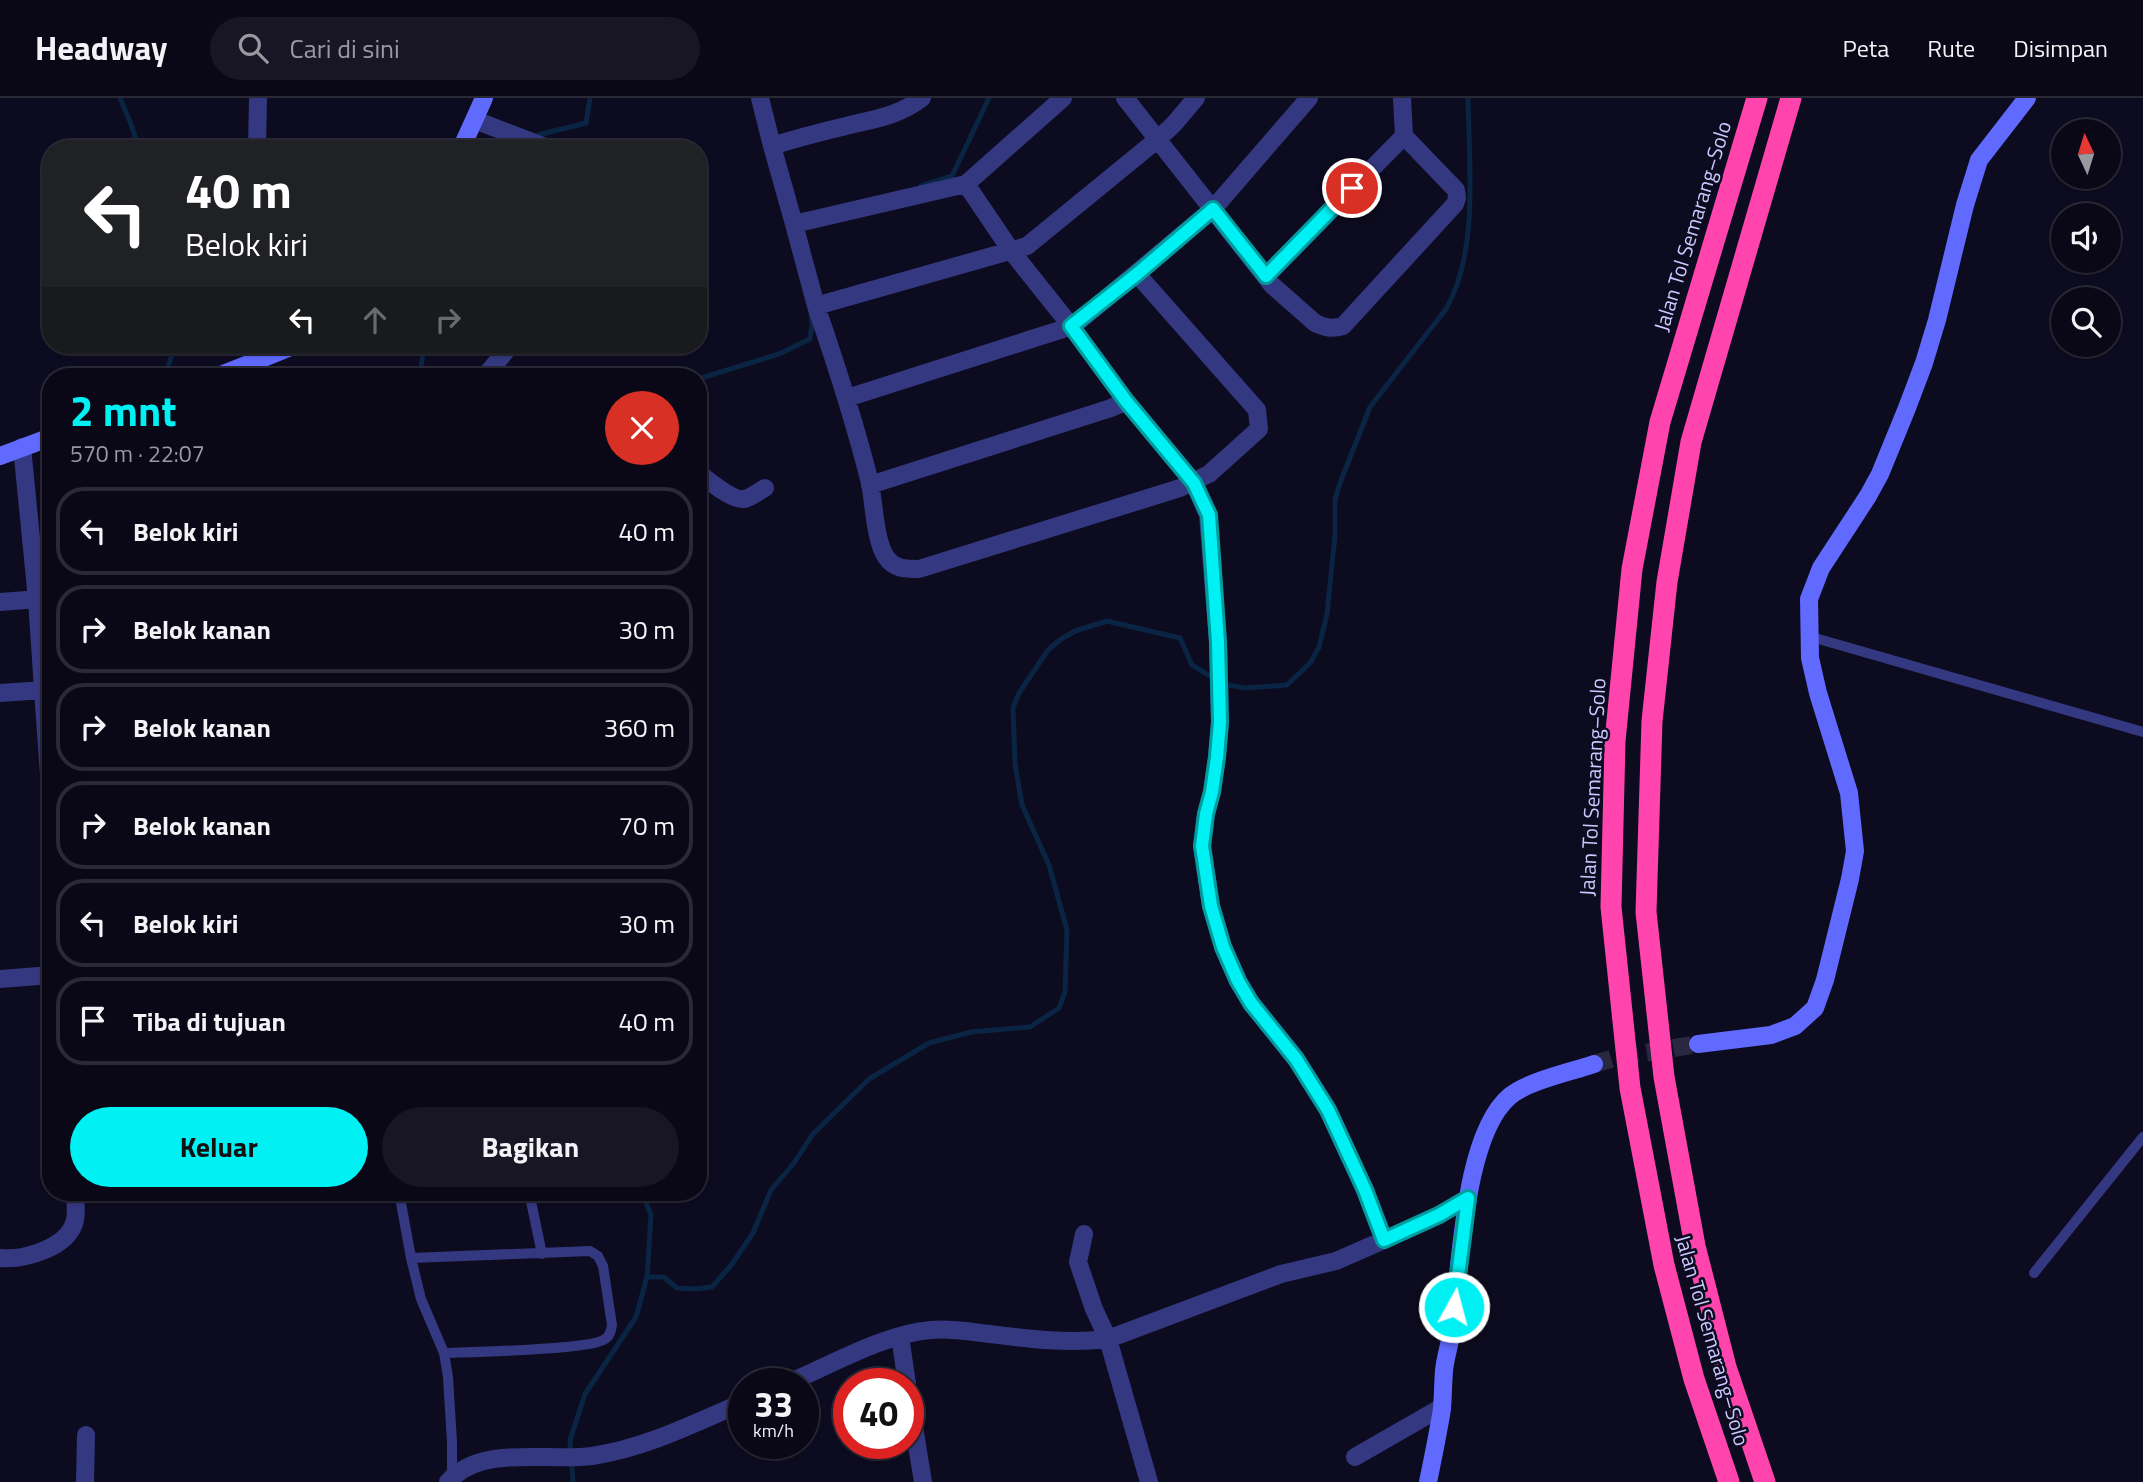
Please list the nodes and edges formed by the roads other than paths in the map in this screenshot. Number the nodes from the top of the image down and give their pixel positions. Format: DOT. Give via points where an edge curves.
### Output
graph roads {
  1 [pos="258,98"];
  2 [pos="484,98"];
  3 [pos="760,98"];
  4 [pos="922,98"];
  5 [pos="1063,98"];
  6 [pos="1125,98"];
  7 [pos="1196,98"];
  8 [pos="1309,98"];
  9 [pos="1402,98"];
  10 [pos="1756,98"];
  11 [pos="1791,98"];
  12 [pos="2027,98"];
  13 [pos="475,120"];
  14 [pos="1404,136"];
  15 [pos="1158,139"];
  16 [pos="257,140"];
  17 [pos="465,140"];
  18 [pos="528,140"];
  19 [pos="772,146"];
  20 [pos="966,184"];
  21 [pos="1213,209"];
  22 [pos="794,224"];
  23 [pos="1012,252"];
  24 [pos="1137,274"];
  25 [pos="1266,276"];
  26 [pos="816,306"];
  27 [pos="1071,326"];
  28 [pos="253,354"];
  29 [pos="503,354"];
  30 [pos="231,368"];
  31 [pos="492,368"];
  32 [pos="847,398"];
  33 [pos="1126,401"];
  34 [pos="42,440"];
  35 [pos="22,447"];
  36 [pos="0,456"];
  37 [pos="707,479"];
  38 [pos="1194,483"];
  39 [pos="870,485"];
  40 [pos="765,488"];
  41 [pos="42,585"];
  42 [pos="42,599"];
  43 [pos="0,602"];
  44 [pos="1808,636"];
  45 [pos="42,689"];
  46 [pos="0,693"];
  47 [pos="2143,732"];
  48 [pos="42,976"];
  49 [pos="0,979"];
  50 [pos="1698,1044"];
  51 [pos="1594,1064"];
  52 [pos="2143,1137"];
  53 [pos="1468,1198"];
  54 [pos="75,1201"];
  55 [pos="402,1201"];
  56 [pos="531,1201"];
  57 [pos="1084,1234"];
  58 [pos="1384,1240"];
  59 [pos="542,1254"];
  60 [pos="0,1258"];
  61 [pos="411,1258"];
  62 [pos="2034,1273"];
  63 [pos="900,1336"];
  64 [pos="1108,1339"];
  65 [pos="444,1353"];
  66 [pos="905,1368"];
  67 [pos="819,1370"];
  68 [pos="1442,1407"];
  69 [pos="728,1409"];
  70 [pos="86,1434"];
  71 [pos="1355,1457"];
  72 [pos="919,1459"];
  73 [pos="450,1480"];
  74 [pos="85,1482"];
  75 [pos="923,1482"];
  76 [pos="1149,1482"];
  77 [pos="1428,1482"];
  78 [pos="1728,1482"];
  79 [pos="1765,1482"];
  1 -- 16 [label="street"];
  2 -- 13 [label="street"];
  3 -- 19 [label="street"];
  4 -- 19 [label="street" via="881,119"];
  5 -- 20 [label="street"];
  6 -- 15 [label="street"];
  7 -- 15 [label="street"];
  8 -- 21 [label="street"];
  9 -- 14 [label="street"];
  10 -- 78 [label="highway, Jalan Tol Semarang–Solo" via="1660,422 1632,569 1615,741 1611,907 1630,1088 1664,1265"];
  11 -- 79 [label="highway, Jalan Tol Semarang–Solo" via="1691,442 1667,582 1652,721 1646,912 1664,1077 1695,1246 1726,1367"];
  12 -- 44 [label="street" via="1979,160 1924,363 1880,474 1817,576 1810,598"];
  13 -- 17 [label="street"];
  13 -- 18 [label="street"];
  14 -- 25 [label="street"];
  14 -- 25 [label="street" via="1457,190 1457,198 1343,326 1315,323"];
  15 -- 21 [label="street"];
  15 -- 23 [label="street" via="1027,246"];
  19 -- 22 [label="street"];
  20 -- 22 [label="street"];
  20 -- 23 [label="street"];
  21 -- 24 [label="street"];
  21 -- 25 [label="street"];
  22 -- 26 [label="street"];
  23 -- 26 [label="street"];
  23 -- 27 [label="street"];
  24 -- 27 [label="street"];
  24 -- 38 [label="street" via="1257,411 1259,429"];
  26 -- 32 [label="street"];
  27 -- 32 [label="street"];
  27 -- 33 [label="street"];
  28 -- 30 [label="street"];
  29 -- 31 [label="street"];
  32 -- 39 [label="street"];
  33 -- 38 [label="street"];
  33 -- 39 [label="street"];
  34 -- 35 [label="street"];
  35 -- 36 [label="street"];
  35 -- 41 [label="street"];
  37 -- 40 [label="street" via="740,499"];
  38 -- 39 [label="street" via="919,569 893,566 883,554"];
  38 -- 58 [label="street" via="1209,515 1219,681 1217,757 1202,846 1216,929 1251,1003 1296,1059 1328,1110"];
  42 -- 43 [label="street"];
  44 -- 47 [label="lane"];
  44 -- 50 [label="street" via="1813,674 1849,793 1855,851 1833,953 1815,1008 1800,1023 1771,1035"];
  45 -- 46 [label="street"];
  48 -- 49 [label="street"];
  51 -- 53 [label="street" via="1510,1096 1488,1126"];
  52 -- 62 [label="lane"];
  53 -- 58 [label="street"];
  53 -- 68 [label="street"];
  54 -- 60 [label="street" via="75,1220 68,1234 44,1251"];
  55 -- 61 [label="lane"];
  56 -- 59 [label="lane"];
  57 -- 64 [label="street" via="1078,1262"];
  58 -- 64 [label="street" via="1336,1261 1281,1274"];
  59 -- 61 [label="lane"];
  59 -- 65 [label="lane" via="590,1251 598,1256 612,1325 604,1341"];
  61 -- 65 [label="lane" via="421,1299"];
  63 -- 64 [label="street" via="934,1329 1060,1341"];
  63 -- 66 [label="street"];
  63 -- 67 [label="street"];
  64 -- 76 [label="street"];
  65 -- 73 [label="lane"];
  68 -- 71 [label="street"];
  68 -- 77 [label="street"];
  69 -- 73 [label="street" via="641,1445 592,1456 495,1459 470,1466"];
  70 -- 74 [label="street"];
  72 -- 75 [label="street"];
}
